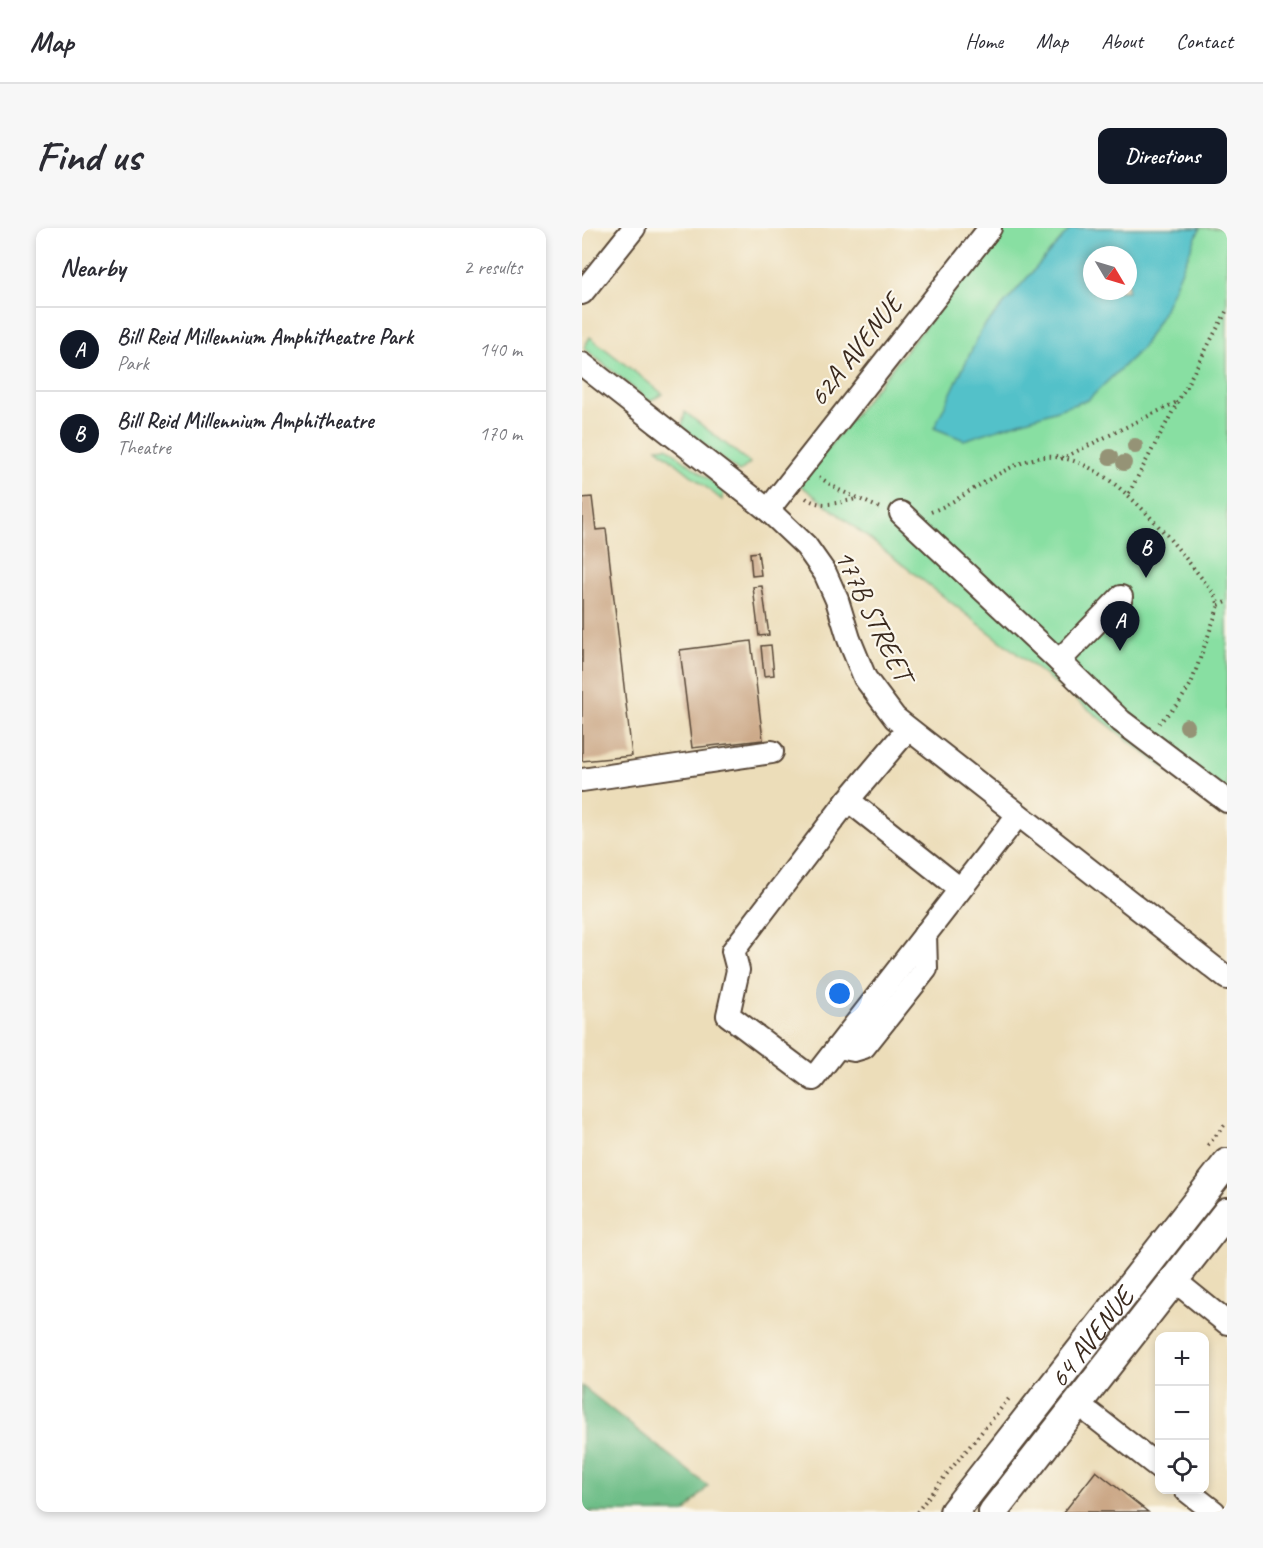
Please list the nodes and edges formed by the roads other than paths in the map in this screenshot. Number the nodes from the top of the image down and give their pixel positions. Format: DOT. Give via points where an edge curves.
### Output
graph roads {
  1 [pos="634,228"];
  2 [pos="990,228"];
  3 [pos="582,293"];
  4 [pos="582,364"];
  5 [pos="768,510"];
  6 [pos="901,513"];
  7 [pos="1121,597"];
  8 [pos="1059,661"];
  9 [pos="908,729"];
  10 [pos="772,752"];
  11 [pos="582,780"];
  12 [pos="848,800"];
  13 [pos="1227,801"];
  14 [pos="1018,816"];
  15 [pos="960,889"];
  16 [pos="1227,978"];
  17 [pos="1227,1163"];
  18 [pos="1227,1212"];
  19 [pos="1174,1280"];
  20 [pos="1227,1323"];
  21 [pos="1091,1414"];
  22 [pos="1155,1464"];
  23 [pos="1191,1494"];
  24 [pos="954,1512"];
  25 [pos="993,1512"];
  26 [pos="1215,1512"];
  1 -- 3 [label="street"];
  2 -- 5 [label="street, 62A AVENUE"];
  4 -- 5 [label="street, 177B STREET"];
  5 -- 9 [label="street, 177B STREET" via="806,546 825,573 865,678"];
  6 -- 8 [label="street"];
  7 -- 8 [label="street"];
  8 -- 13 [label="street" via="1100,703"];
  9 -- 12 [label="street"];
  9 -- 14 [label="street, 177B STREET"];
  10 -- 11 [label="street"];
  12 -- 15 [label="street"];
  12 -- 15 [label="street" via="733,951 738,970 728,1015 813,1079"];
  14 -- 15 [label="street"];
  14 -- 16 [label="street, 177B STREET"];
  17 -- 24 [label="main road, 64 AVENUE"];
  18 -- 19 [label="main road, 64 AVENUE"];
  19 -- 20 [label="street"];
  19 -- 25 [label="main road, 64 AVENUE"];
  21 -- 22 [label="street"];
  23 -- 26 [label="street"];
}
